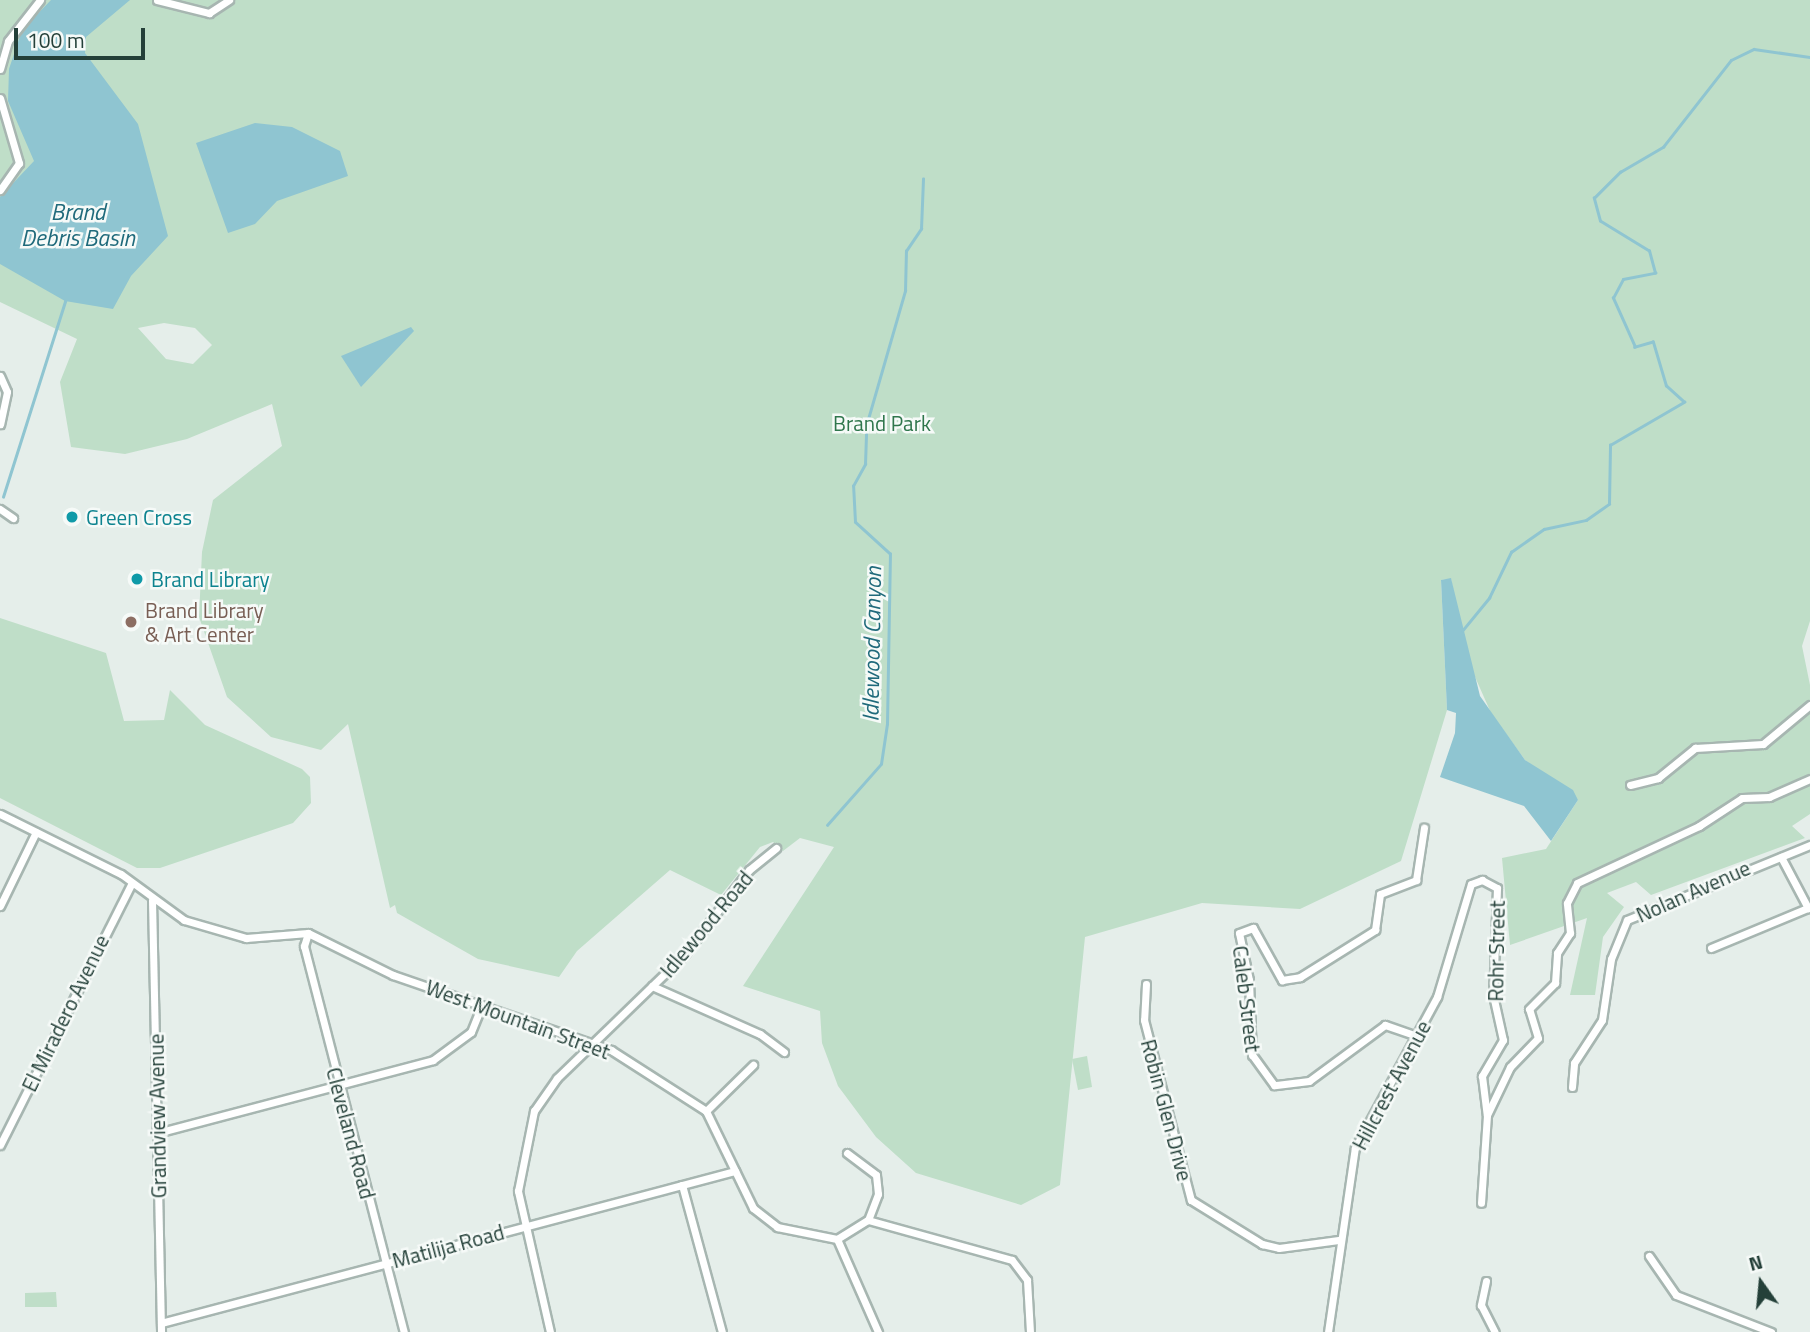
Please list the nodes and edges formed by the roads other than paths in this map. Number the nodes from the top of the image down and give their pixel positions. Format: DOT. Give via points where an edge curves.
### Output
graph roads {
  1 [pos="40,0"];
  2 [pos="157,0"];
  3 [pos="229,0"];
  4 [pos="0,69"];
  5 [pos="0,98"];
  6 [pos="0,190"];
  7 [pos="0,376"];
  8 [pos="0,424"];
  9 [pos="0,509"];
  10 [pos="13,518"];
  11 [pos="1810,705"];
  12 [pos="1810,779"];
  13 [pos="1630,785"];
  14 [pos="0,814"];
  15 [pos="1424,828"];
  16 [pos="36,832"];
  17 [pos="1810,845"];
  18 [pos="776,848"];
  19 [pos="1781,857"];
  20 [pos="132,883"];
  21 [pos="1471,884"];
  22 [pos="152,900"];
  23 [pos="0,906"];
  24 [pos="1809,907"];
  25 [pos="308,933"];
  26 [pos="1711,948"];
  27 [pos="1146,985"];
  28 [pos="652,986"];
  29 [pos="482,1005"];
  30 [pos="1417,1035"];
  31 [pos="594,1043"];
  32 [pos="784,1052"];
  33 [pos="753,1065"];
  34 [pos="339,1086"];
  35 [pos="1572,1087"];
  36 [pos="706,1111"];
  37 [pos="1487,1115"];
  38 [pos="157,1133"];
  39 [pos="0,1145"];
  40 [pos="847,1153"];
  41 [pos="735,1171"];
  42 [pos="682,1185"];
  43 [pos="1481,1203"];
  44 [pos="868,1220"];
  45 [pos="522,1226"];
  46 [pos="837,1239"];
  47 [pos="1338,1240"];
  48 [pos="1649,1256"];
  49 [pos="386,1263"];
  50 [pos="1486,1281"];
  51 [pos="161,1323"];
  52 [pos="161,1332"];
  53 [pos="404,1332"];
  54 [pos="550,1332"];
  55 [pos="722,1332"];
  56 [pos="878,1332"];
  57 [pos="1030,1332"];
  58 [pos="1328,1332"];
  59 [pos="1495,1332"];
  60 [pos="1771,1332"];
  1 -- 4 [label="street" via="9,41"];
  2 -- 3 [label="street" via="200,13"];
  5 -- 6 [label="street" via="19,163"];
  7 -- 8 [label="street" via="7,392"];
  9 -- 10 [label="street"];
  11 -- 13 [label="street" via="1763,744 1695,748 1658,778"];
  12 -- 37 [label="street" via="1769,797 1733,802 1699,827 1577,883 1567,903 1570,933 1557,953 1555,984 1529,1009 1538,1038 1510,1067"];
  14 -- 16 [label="street"];
  15 -- 30 [label="street, Caleb Street" via="1416,880 1380,894 1376,930 1300,977 1282,980 1254,928 1239,933 1249,980 1252,1055 1274,1085 1309,1081 1385,1025"];
  16 -- 20 [label="street"];
  16 -- 23 [label="street"];
  17 -- 19 [label="street, Nolan Avenue"];
  18 -- 28 [label="street, Idlewood Road" via="749,870 685,954"];
  19 -- 24 [label="street"];
  19 -- 35 [label="street, Nolan Avenue" via="1627,920 1611,959 1602,1020 1574,1063"];
  20 -- 22 [label="street"];
  20 -- 39 [label="street, El Miradero Avenue"];
  21 -- 30 [label="street, Hillcrest Avenue" via="1437,997"];
  21 -- 37 [label="street, Rohr Street" via="1482,880 1497,888 1493,995 1503,1040 1482,1076"];
  22 -- 25 [label="street" via="184,919 246,938"];
  22 -- 38 [label="street, Grandview Avenue"];
  24 -- 26 [label="street"];
  25 -- 29 [label="street, West Mountain Street" via="393,975"];
  25 -- 34 [label="street, Cleveland Road" via="304,946"];
  27 -- 47 [label="street, Robin Glen Drive" via="1144,1020 1191,1200 1262,1244 1279,1248"];
  28 -- 31 [label="street, Idlewood Road"];
  28 -- 32 [label="street" via="760,1034"];
  29 -- 31 [label="street, West Mountain Street"];
  29 -- 34 [label="street" via="471,1032 433,1060"];
  30 -- 47 [label="street, Hillcrest Avenue" via="1355,1148"];
  31 -- 36 [label="street, West Mountain Street"];
  31 -- 45 [label="street, Idlewood Road" via="534,1111 521,1160"];
  33 -- 36 [label="street"];
  34 -- 38 [label="street"];
  34 -- 49 [label="street, Cleveland Road"];
  36 -- 41 [label="street"];
  37 -- 43 [label="street, Rohr Street"];
  38 -- 51 [label="street, Grandview Avenue"];
  40 -- 44 [label="street" via="876,1175 878,1194"];
  41 -- 42 [label="street, Matilija Road"];
  41 -- 46 [label="street" via="753,1208 777,1227"];
  42 -- 45 [label="street, Matilija Road"];
  42 -- 55 [label="street"];
  44 -- 46 [label="street"];
  44 -- 57 [label="street" via="1021,1268"];
  45 -- 49 [label="street, Matilija Road"];
  45 -- 54 [label="street, Idlewood Road"];
  46 -- 56 [label="street"];
  47 -- 58 [label="street, Hillcrest Avenue"];
  48 -- 60 [label="street" via="1676,1295"];
  49 -- 51 [label="street, Matilija Road"];
  49 -- 53 [label="street, Cleveland Road"];
  50 -- 59 [label="street" via="1481,1305"];
  51 -- 52 [label="street, Grandview Avenue"];
}
